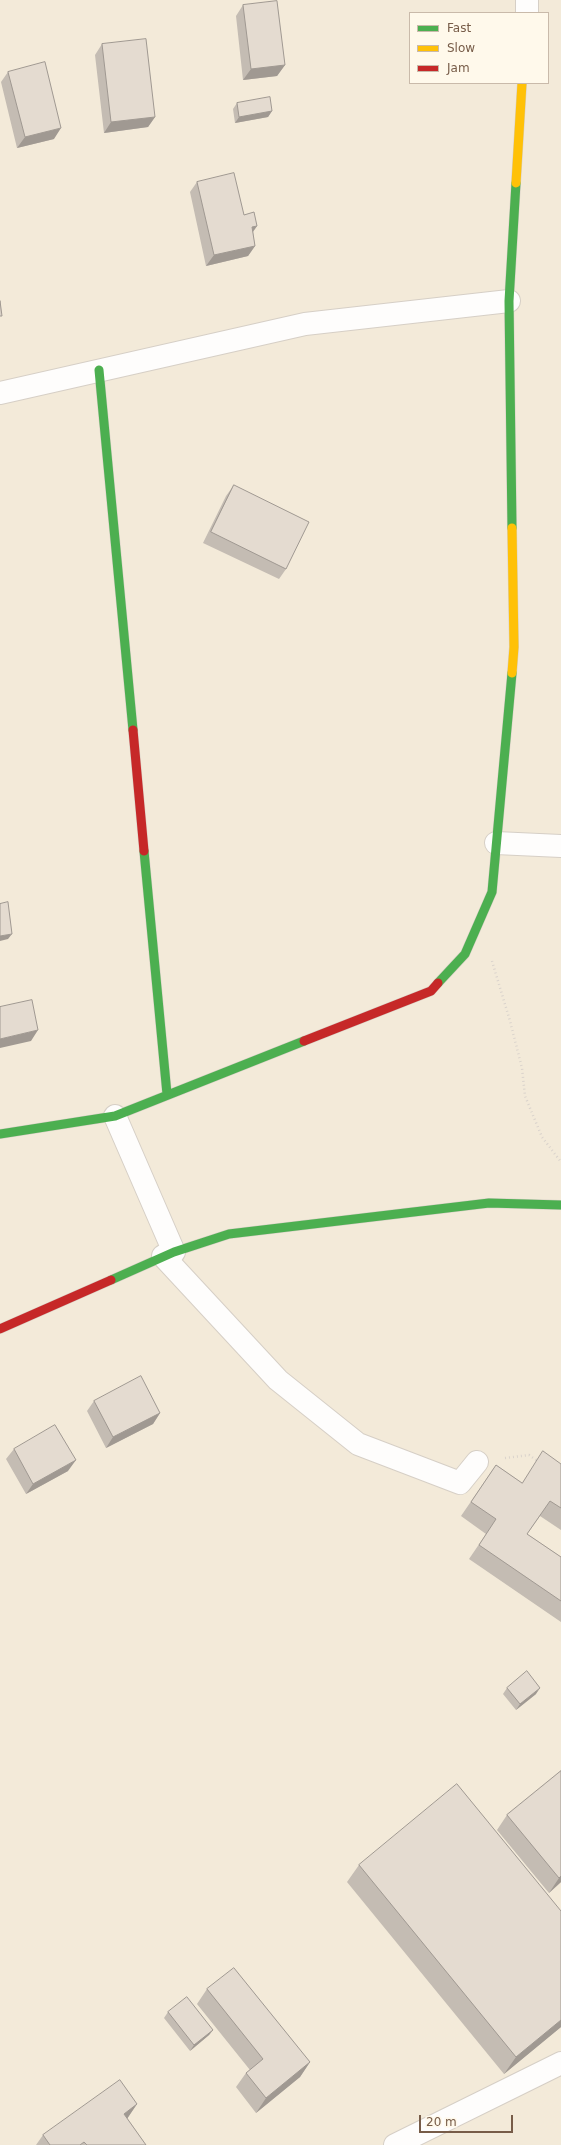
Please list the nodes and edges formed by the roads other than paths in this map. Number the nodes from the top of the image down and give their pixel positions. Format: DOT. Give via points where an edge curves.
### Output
graph roads {
  1 [pos="527,0"];
  2 [pos="527,12"];
  3 [pos="522,84"];
  4 [pos="509,302"];
  5 [pos="99,370"];
  6 [pos="0,393"];
  7 [pos="496,843"];
  8 [pos="561,846"];
  9 [pos="168,1094"];
  10 [pos="115,1116"];
  11 [pos="0,1134"];
  12 [pos="561,1205"];
  13 [pos="168,1254"];
  14 [pos="0,1329"];
  15 [pos="477,1462"];
  16 [pos="561,2063"];
  17 [pos="396,2145"];
  1 -- 2 [label="street"];
  3 -- 4 [label="street"];
  4 -- 5 [label="street" via="305,324"];
  4 -- 7 [label="street" via="514,647"];
  5 -- 6 [label="street"];
  5 -- 9 [label="street"];
  7 -- 8 [label="street"];
  7 -- 9 [label="street" via="492,892 465,954 431,990"];
  9 -- 10 [label="street"];
  10 -- 11 [label="street"];
  10 -- 13 [label="street"];
  12 -- 13 [label="street" via="489,1203 245,1232 229,1234"];
  13 -- 14 [label="street"];
  13 -- 15 [label="street" via="278,1380 358,1444 460,1483"];
  16 -- 17 [label="street"];
}
